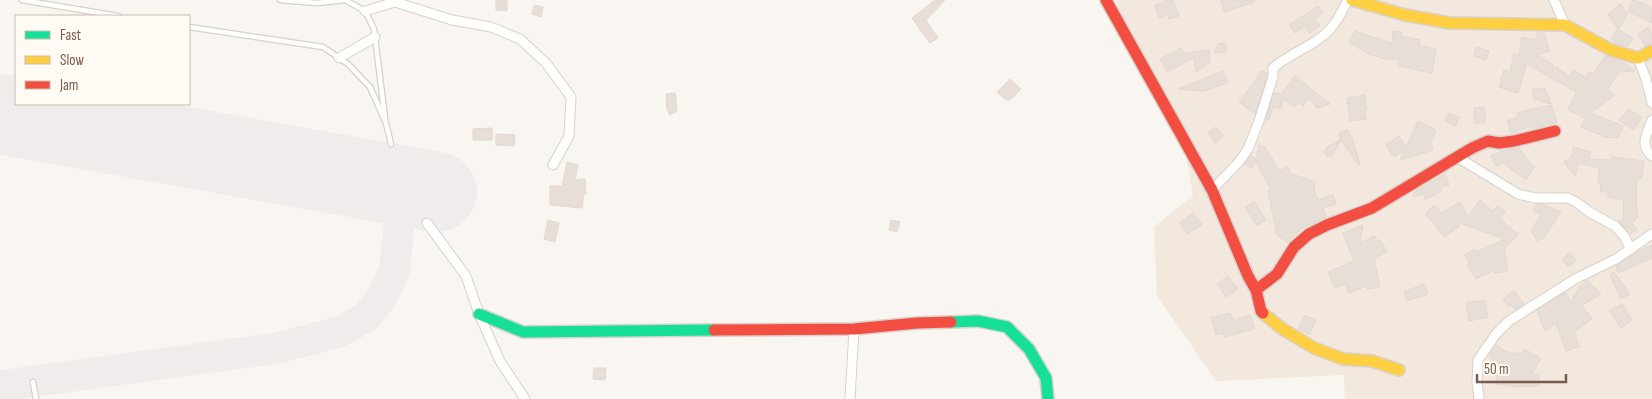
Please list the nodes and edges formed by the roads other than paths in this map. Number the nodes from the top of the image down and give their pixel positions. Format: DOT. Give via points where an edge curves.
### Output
graph roads {
  1 [pos="22,0"];
  2 [pos="280,0"];
  3 [pos="1106,0"];
  4 [pos="1348,0"];
  5 [pos="1352,0"];
  6 [pos="1554,0"];
  7 [pos="365,11"];
  8 [pos="112,15"];
  9 [pos="1565,24"];
  10 [pos="190,27"];
  11 [pos="375,37"];
  12 [pos="1652,51"];
  13 [pos="339,58"];
  14 [pos="1638,58"];
  15 [pos="1652,103"];
  16 [pos="1652,120"];
  17 [pos="386,123"];
  18 [pos="1555,130"];
  19 [pos="391,144"];
  20 [pos="1652,156"];
  21 [pos="1457,157"];
  22 [pos="553,165"];
  23 [pos="1212,190"];
  24 [pos="427,223"];
  25 [pos="1652,234"];
  26 [pos="1631,249"];
  27 [pos="1256,290"];
  28 [pos="479,314"];
  29 [pos="854,329"];
  30 [pos="1398,370"];
  31 [pos="33,382"];
  32 [pos="36,399"];
  33 [pos="526,399"];
  34 [pos="850,399"];
  35 [pos="1048,399"];
  36 [pos="1479,399"];
  1 -- 8 [label="lane"];
  2 -- 7 [label="lane" via="317,3 345,0"];
  3 -- 23 [label="street"];
  4 -- 23 [label="street" via="1325,33 1273,68 1273,77 1248,149"];
  5 -- 9 [label="street" via="1450,23"];
  6 -- 9 [label="street"];
  7 -- 11 [label="lane"];
  7 -- 22 [label="street" via="395,2 452,20 491,27 520,39 546,63 571,97 570,136"];
  9 -- 14 [label="street" via="1611,50"];
  10 -- 13 [label="lane" via="323,47"];
  11 -- 13 [label="street"];
  11 -- 17 [label="lane"];
  12 -- 14 [label="street"];
  13 -- 17 [label="lane" via="370,87"];
  14 -- 15 [label="street"];
  16 -- 20 [label="street" via="1644,144"];
  17 -- 19 [label="lane"];
  18 -- 21 [label="street" via="1514,141 1488,141"];
  21 -- 26 [label="street" via="1518,194 1535,198 1568,198 1576,202 1615,226"];
  21 -- 27 [label="street" via="1372,208 1302,238 1277,274"];
  23 -- 27 [label="street"];
  24 -- 28 [label="street" via="466,276"];
  25 -- 26 [label="street"];
  26 -- 36 [label="street" via="1575,279 1509,321 1478,360"];
  27 -- 30 [label="street" via="1261,311 1314,348"];
  28 -- 29 [label="street" via="523,332"];
  28 -- 33 [label="street" via="500,361"];
  29 -- 34 [label="street"];
  29 -- 35 [label="street" via="978,321 1007,327 1029,349 1046,378"];
  31 -- 32 [label="lane"];
}
